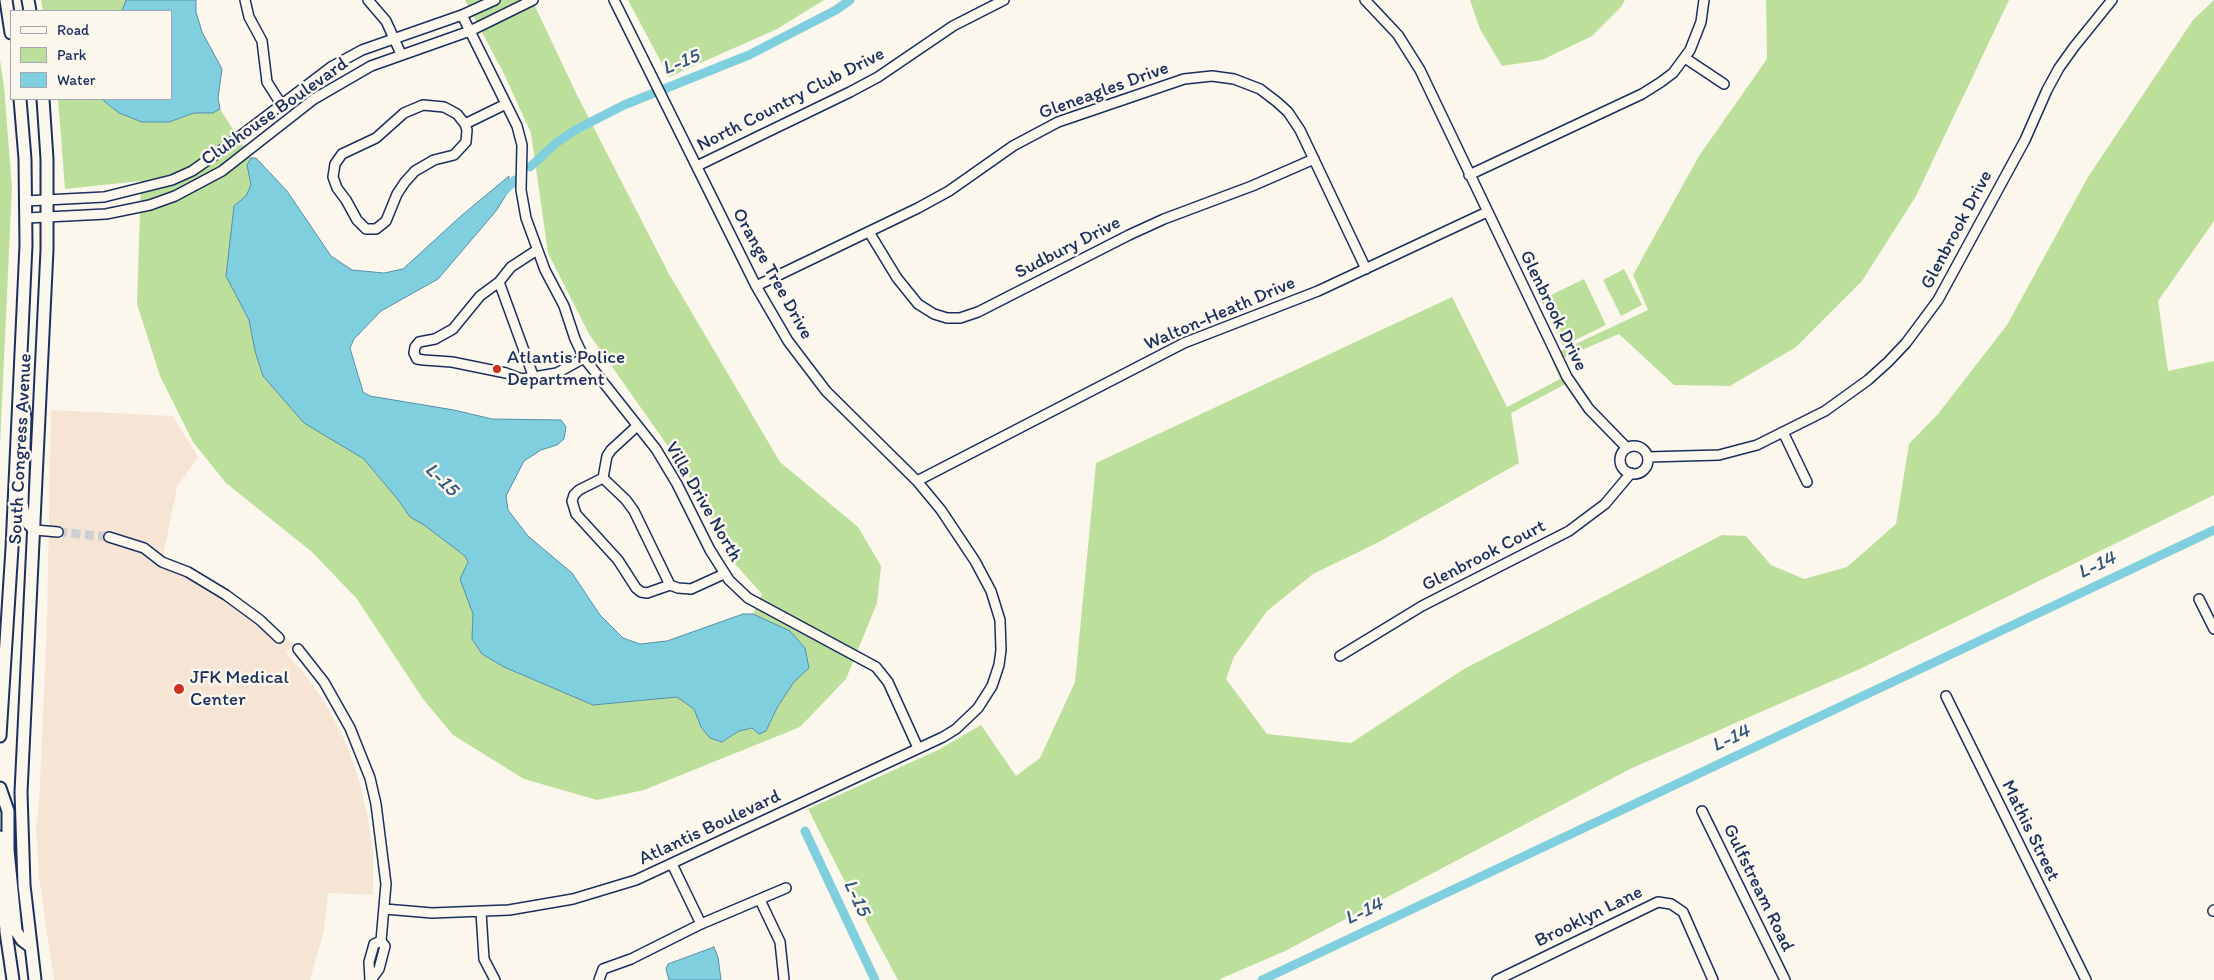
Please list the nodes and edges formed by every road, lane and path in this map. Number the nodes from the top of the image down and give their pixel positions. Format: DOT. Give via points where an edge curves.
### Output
graph roads {
  1 [pos="6,0"];
  2 [pos="245,0"];
  3 [pos="368,0"];
  4 [pos="495,0"];
  5 [pos="533,0"];
  6 [pos="614,0"];
  7 [pos="1004,0"];
  8 [pos="1365,0"];
  9 [pos="1704,0"];
  10 [pos="2112,0"];
  11 [pos="462,15"];
  12 [pos="10,26"];
  13 [pos="470,31"];
  14 [pos="394,38"];
  15 [pos="401,54"];
  16 [pos="1685,58"];
  17 [pos="1724,84"];
  18 [pos="20,100"];
  19 [pos="43,100"];
  20 [pos="281,104"];
  21 [pos="506,104"];
  22 [pos="465,124"];
  23 [pos="1314,158"];
  24 [pos="697,166"];
  25 [pos="1469,175"];
  26 [pos="26,200"];
  27 [pos="48,200"];
  28 [pos="1487,212"];
  29 [pos="47,217"];
  30 [pos="27,218"];
  31 [pos="869,232"];
  32 [pos="537,250"];
  33 [pos="1366,269"];
  34 [pos="499,282"];
  35 [pos="756,286"];
  36 [pos="584,358"];
  37 [pos="534,378"];
  38 [pos="18,390"];
  39 [pos="636,427"];
  40 [pos="1783,432"];
  41 [pos="1627,448"];
  42 [pos="1648,457"];
  43 [pos="1631,473"];
  44 [pos="603,478"];
  45 [pos="917,481"];
  46 [pos="1808,482"];
  47 [pos="35,530"];
  48 [pos="58,532"];
  49 [pos="108,538"];
  50 [pos="724,574"];
  51 [pos="670,585"];
  52 [pos="2199,599"];
  53 [pos="2214,629"];
  54 [pos="279,638"];
  55 [pos="298,649"];
  56 [pos="1340,656"];
  57 [pos="999,665"];
  58 [pos="1946,696"];
  59 [pos="0,736"];
  60 [pos="918,748"];
  61 [pos="0,788"];
  62 [pos="1702,810"];
  63 [pos="0,837"];
  64 [pos="672,864"];
  65 [pos="786,888"];
  66 [pos="760,900"];
  67 [pos="385,909"];
  68 [pos="481,912"];
  69 [pos="701,924"];
  70 [pos="30,946"];
  71 [pos="13,980"];
  72 [pos="35,980"];
  73 [pos="371,980"];
  74 [pos="495,980"];
  75 [pos="600,980"];
  76 [pos="784,980"];
  77 [pos="1497,980"];
  78 [pos="1714,980"];
  79 [pos="1785,980"];
  80 [pos="2086,980"];
  1 -- 12 [label="main road"];
  2 -- 20 [label="street" via="262,41 267,82"];
  3 -- 14 [label="street" via="382,15"];
  4 -- 11 [label="street, Clubhouse Boulevard"];
  5 -- 13 [label="street, Clubhouse Boulevard"];
  6 -- 24 [label="street, Orange Tree Drive"];
  7 -- 24 [label="street, North Country Club Drive" via="953,26 878,77"];
  8 -- 25 [label="street" via="1408,49"];
  9 -- 16 [label="street" via="1697,37"];
  10 -- 40 [label="street, Glenbrook Drive" via="2074,47 2046,90 2024,140 1949,283 1923,322 1868,380 1825,411"];
  11 -- 13 [label="street, Villa Drive North"];
  11 -- 14 [label="street, Clubhouse Boulevard"];
  13 -- 15 [label="street, Clubhouse Boulevard"];
  13 -- 21 [label="street, Villa Drive North"];
  14 -- 15 [label="street"];
  14 -- 20 [label="street, Clubhouse Boulevard" via="330,67"];
  15 -- 29 [label="street, Clubhouse Boulevard" via="336,84 237,160 191,188 150,205 124,211"];
  16 -- 17 [label="street"];
  16 -- 25 [label="street" via="1661,82 1642,94"];
  18 -- 26 [label="main road, South Congress Avenue"];
  19 -- 27 [label="main road, South Congress Avenue"];
  20 -- 27 [label="street, Clubhouse Boulevard" via="215,155 172,180 104,197"];
  21 -- 22 [label="street"];
  21 -- 32 [label="street, Villa Drive North" via="521,139 522,204"];
  22 -- 22 [label="street" via="451,110 423,105 404,113 376,138 342,154 335,164 334,183 360,226 366,229 382,226 397,194 415,171 459,152 467,136"];
  23 -- 31 [label="street, Gleneagles Drive" via="1296,124 1272,97 1260,89 1234,79 1212,76 1184,79 1058,122 1013,146 941,195"];
  23 -- 31 [label="street, Sudbury Drive" via="1155,223 960,318 934,314 918,304 897,278"];
  23 -- 33 [label="street, Gleneagles Drive"];
  24 -- 35 [label="street, Orange Tree Drive"];
  25 -- 28 [label="street, Glenbrook Drive"];
  26 -- 27 [label="street, Clubhouse Boulevard"];
  26 -- 30 [label="main road, South Congress Avenue"];
  27 -- 29 [label="main road, South Congress Avenue"];
  28 -- 33 [label="street, Walton-Heath Drive"];
  28 -- 41 [label="street, Glenbrook Drive" via="1566,377 1589,409"];
  29 -- 30 [label="street, Clubhouse Boulevard"];
  29 -- 47 [label="main road, South Congress Avenue"];
  30 -- 38 [label="main road, South Congress Avenue"];
  31 -- 35 [label="street, Gleneagles Drive"];
  32 -- 34 [label="street" via="511,267"];
  32 -- 36 [label="street, Villa Drive North"];
  33 -- 45 [label="street, Walton-Heath Drive" via="1184,343"];
  34 -- 37 [label="street"];
  34 -- 37 [label="street" via="480,296 453,329 435,339 419,342 414,353 417,359 452,362 522,379"];
  35 -- 45 [label="street, Orange Tree Drive" via="788,341 821,385"];
  36 -- 37 [label="street" via="556,373"];
  36 -- 39 [label="street, Villa Drive North"];
  38 -- 47 [label="main road" via="25,418 22,503 25,520"];
  38 -- 59 [label="main road, South Congress Avenue"];
  39 -- 44 [label="street" via="607,456"];
  39 -- 50 [label="street, Villa Drive North" via="656,449 677,484"];
  40 -- 42 [label="street, Glenbrook Drive" via="1748,448 1719,455"];
  40 -- 46 [label="street"];
  41 -- 42 [label="street, Glenbrook Drive" via="1639,446"];
  41 -- 43 [label="street" via="1622,452 1620,461"];
  42 -- 43 [label="street" via="1644,470"];
  43 -- 56 [label="street, Glenbrook Court" via="1605,504 1569,531 1422,606"];
  44 -- 51 [label="street" via="634,511"];
  44 -- 51 [label="street" via="574,495 572,501 576,514 618,560 636,588 647,593"];
  45 -- 57 [label="street, Orange Tree Drive" via="958,534 990,591 1001,627"];
  47 -- 48 [label="street"];
  47 -- 70 [label="main road, South Congress Avenue" via="21,792"];
  49 -- 54 [label="street" via="144,548 162,562 188,572 226,595"];
  50 -- 51 [label="street" via="691,589"];
  50 -- 60 [label="street, Villa Drive North" via="748,598 876,667 888,682"];
  52 -- 53 [label="street"];
  55 -- 67 [label="street" via="338,705 370,778 381,831"];
  57 -- 60 [label="street, Atlantis Boulevard" via="984,699 967,719 943,737"];
  58 -- 80 [label="street, Mathis Street"];
  60 -- 64 [label="street, Atlantis Boulevard"];
  61 -- 70 [label="main road" via="8,811 8,850 16,931"];
  62 -- 79 [label="street, Gulfstream Road"];
  63 -- 71 [label="main road" via="6,932"];
  64 -- 68 [label="street, Atlantis Boulevard" via="636,880 573,899"];
  64 -- 69 [label="street"];
  65 -- 66 [label="street"];
  66 -- 69 [label="street"];
  66 -- 76 [label="street" via="780,942"];
  67 -- 68 [label="street, Atlantis Boulevard" via="432,913"];
  67 -- 73 [label="street" via="381,941 374,944 369,962"];
  68 -- 74 [label="street" via="484,959"];
  69 -- 75 [label="street" via="632,959 603,969"];
  70 -- 72 [label="main road, South Congress Avenue"];
  77 -- 78 [label="street, Brooklyn Lane" via="1658,902 1671,904 1683,912"];
}
